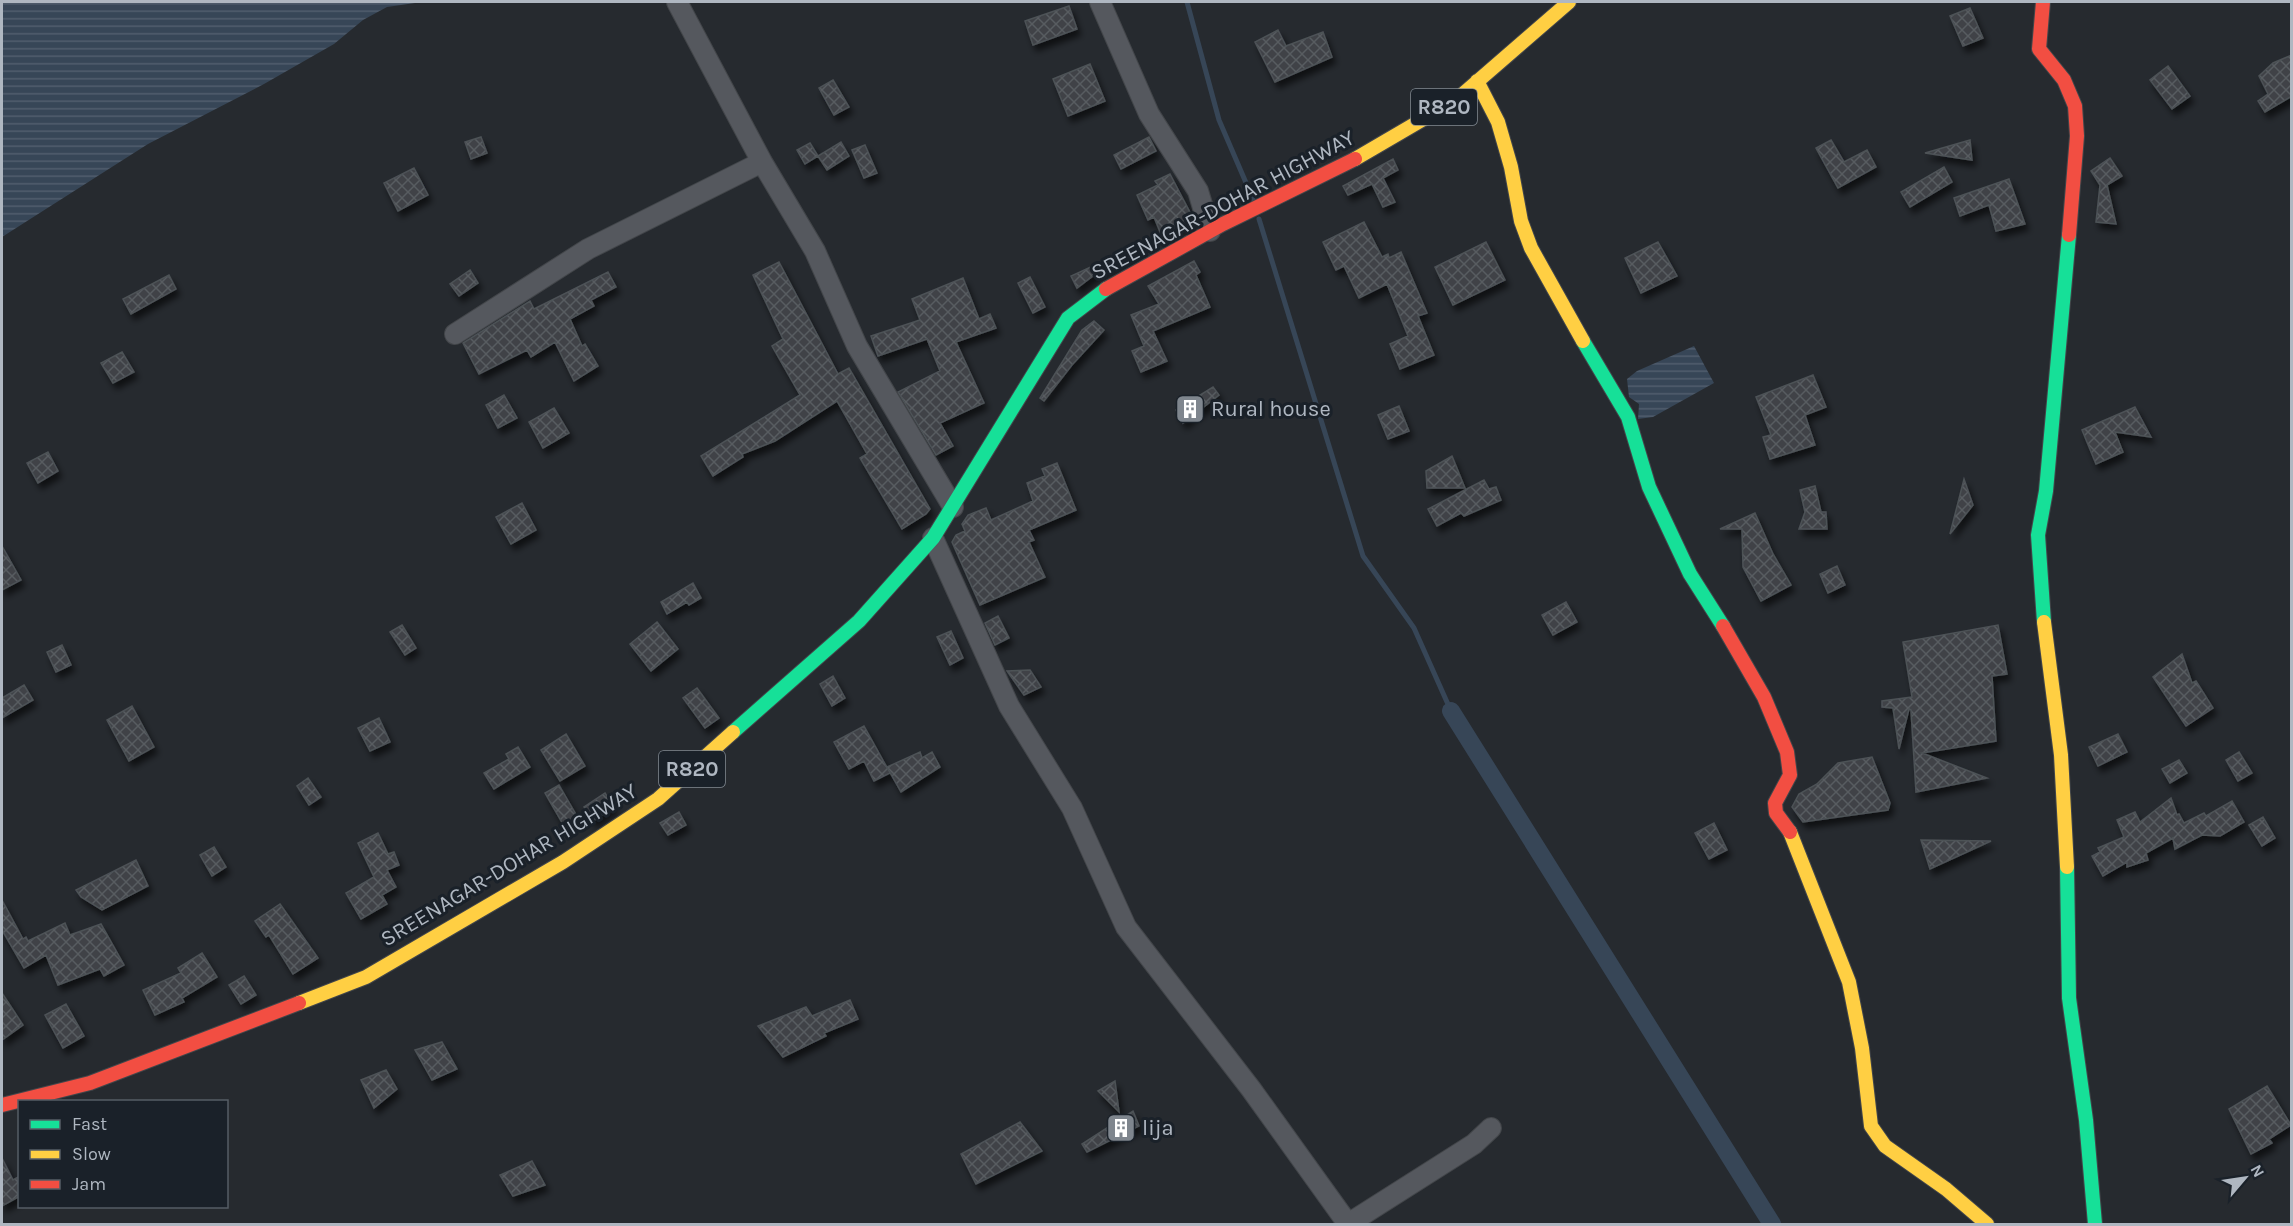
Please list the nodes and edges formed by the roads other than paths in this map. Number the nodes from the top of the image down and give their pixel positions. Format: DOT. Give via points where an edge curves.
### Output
graph roads {
  1 [pos="677,2"];
  2 [pos="1100,2"];
  3 [pos="1569,2"];
  4 [pos="2043,2"];
  5 [pos="1477,81"];
  6 [pos="762,162"];
  7 [pos="1217,228"];
  8 [pos="455,334"];
  9 [pos="953,507"];
  10 [pos="933,538"];
  11 [pos="22,1100"];
  12 [pos="18,1101"];
  13 [pos="2,1105"];
  14 [pos="1491,1128"];
  15 [pos="1348,1224"];
  16 [pos="1987,1224"];
  17 [pos="2095,1224"];
  1 -- 6 [label="street"];
  2 -- 7 [label="street" via="1149,114"];
  3 -- 5 [label="street, SREENAGAR-DOHAR HIGHWAY / R820"];
  4 -- 17 [label="street" via="2039,49 2066,79 2075,100 2077,136 2038,564 2061,755 2069,902 2069,998"];
  5 -- 7 [label="street, SREENAGAR-DOHAR HIGHWAY / R820" via="1456,100 1302,187"];
  5 -- 16 [label="street" via="1498,122 1531,248 1628,417 1649,487 1690,574 1758,687 1787,752 1790,775 1775,803 1776,813 1791,833 1849,982 1871,1126 1885,1146"];
  6 -- 8 [label="street" via="588,249"];
  6 -- 9 [label="street" via="815,251 857,346"];
  7 -- 9 [label="street, SREENAGAR-DOHAR HIGHWAY / R820" via="1106,289 1068,318"];
  9 -- 10 [label="street, SREENAGAR-DOHAR HIGHWAY / R820"];
  10 -- 11 [label="street, SREENAGAR-DOHAR HIGHWAY / R820" via="859,621 765,706 658,799 563,862 366,976 90,1083"];
  10 -- 15 [label="street" via="1009,706 1072,808 1126,927 1251,1089"];
  12 -- 13 [label="street, SREENAGAR-DOHAR HIGHWAY / R820"];
  14 -- 15 [label="street" via="1474,1144"];
}
